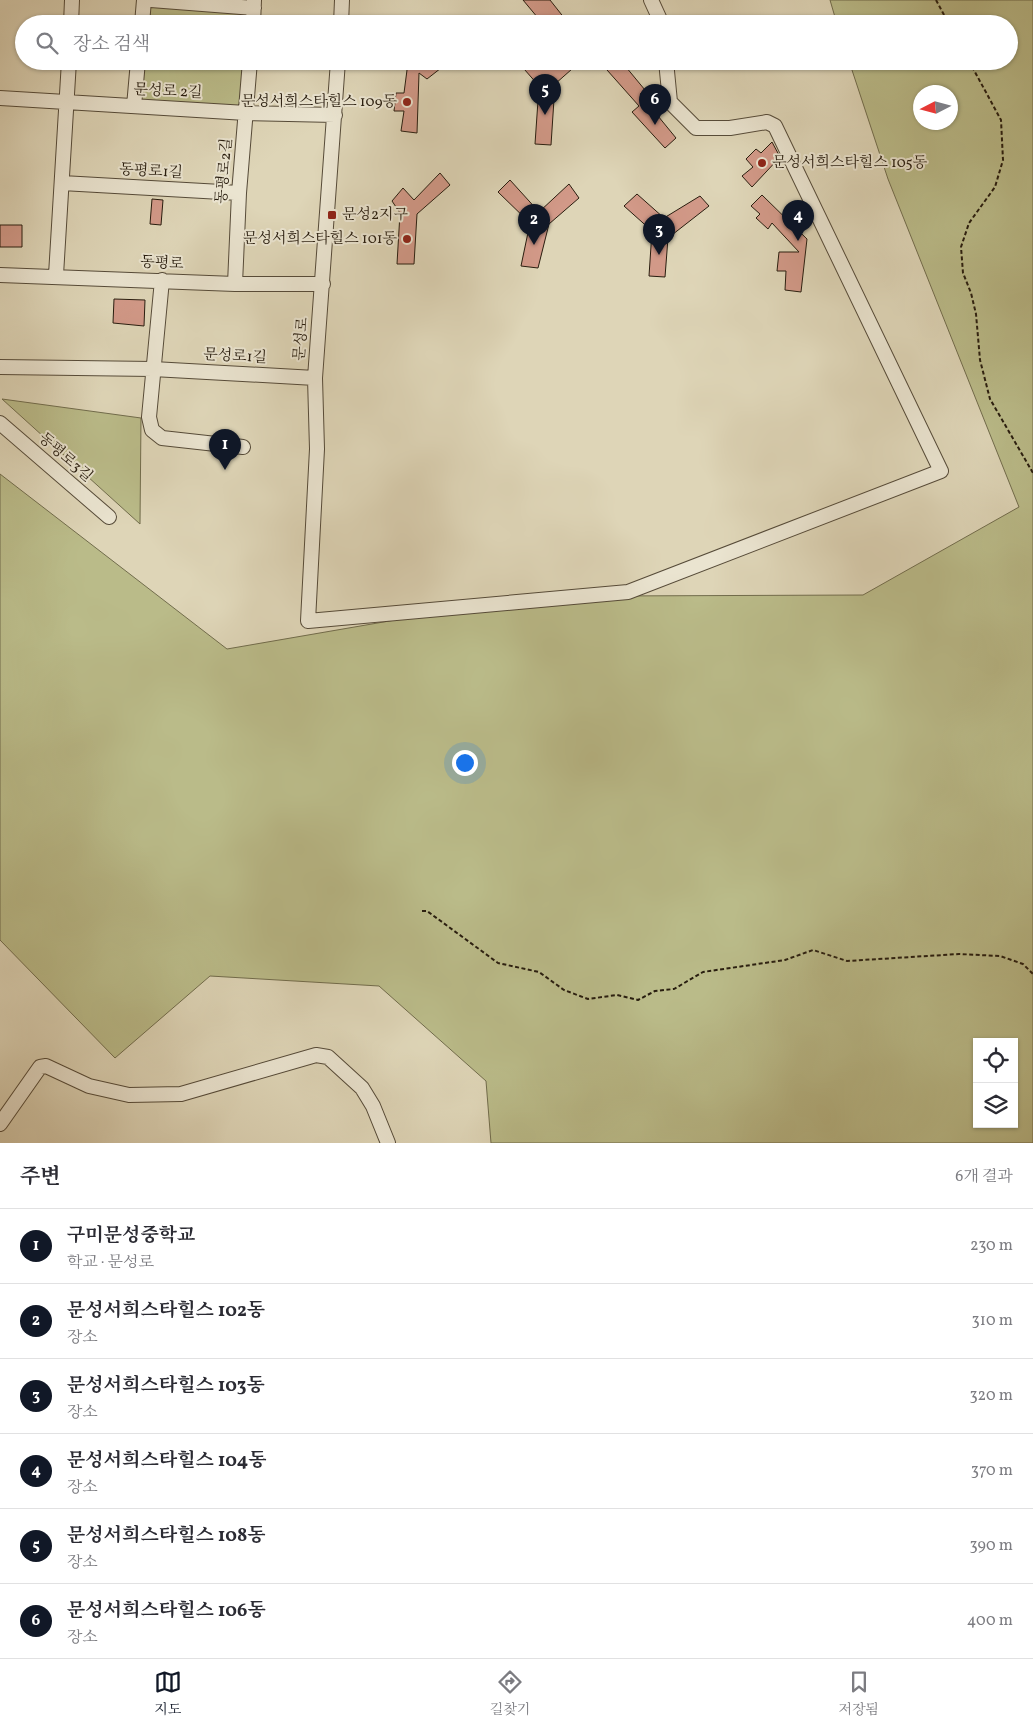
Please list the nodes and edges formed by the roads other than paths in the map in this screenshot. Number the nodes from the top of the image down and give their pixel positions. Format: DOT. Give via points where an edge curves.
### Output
graph roads {
  1 [pos="72,0"];
  2 [pos="144,0"];
  3 [pos="151,0"];
  4 [pos="342,0"];
  5 [pos="651,0"];
  6 [pos="254,4"];
  7 [pos="71,15"];
  8 [pos="143,15"];
  9 [pos="341,15"];
  10 [pos="658,15"];
  11 [pos="68,70"];
  12 [pos="137,70"];
  13 [pos="249,70"];
  14 [pos="338,70"];
  15 [pos="667,70"];
  16 [pos="0,98"];
  17 [pos="66,103"];
  18 [pos="134,106"];
  19 [pos="246,113"];
  20 [pos="335,115"];
  21 [pos="62,183"];
  22 [pos="239,193"];
  23 [pos="0,275"];
  24 [pos="56,275"];
  25 [pos="162,280"];
  26 [pos="235,284"];
  27 [pos="323,284"];
  28 [pos="0,366"];
  29 [pos="153,369"];
  30 [pos="315,378"];
  31 [pos="0,423"];
  32 [pos="243,447"];
  33 [pos="109,517"];
  34 [pos="0,1124"];
  35 [pos="388,1143"];
  1 -- 7 [label="street"];
  2 -- 8 [label="street"];
  3 -- 6 [label="street"];
  4 -- 9 [label="street"];
  5 -- 10 [label="street"];
  11 -- 17 [label="street"];
  12 -- 18 [label="street"];
  13 -- 19 [label="street, 동평로2길"];
  14 -- 20 [label="street, 문성로"];
  15 -- 30 [label="street, 문성로" via="670,102 696,128 730,128 767,122 776,126 941,471 628,592 308,620 317,449"];
  16 -- 17 [label="street, 문성로 2길"];
  17 -- 18 [label="street, 문성로 2길"];
  17 -- 21 [label="street"];
  18 -- 19 [label="street, 문성로 2길"];
  19 -- 20 [label="street, 문성로 2길"];
  19 -- 22 [label="street, 동평로2길"];
  20 -- 27 [label="street, 문성로"];
  21 -- 22 [label="street, 동평로1길"];
  21 -- 24 [label="street"];
  22 -- 26 [label="street, 동평로2길"];
  23 -- 24 [label="street, 동평로"];
  24 -- 25 [label="street, 동평로"];
  25 -- 26 [label="street, 동평로"];
  25 -- 29 [label="street"];
  26 -- 27 [label="street, 동평로"];
  27 -- 30 [label="street, 문성로"];
  28 -- 29 [label="street, 문성로1길"];
  29 -- 30 [label="street, 문성로1길"];
  29 -- 32 [label="street" via="149,417 152,430 157,435"];
  31 -- 33 [label="street, 동평로3길"];
  34 -- 35 [label="street" via="40,1066 89,1086 129,1095 182,1094 316,1055 328,1057 362,1088"];
}
